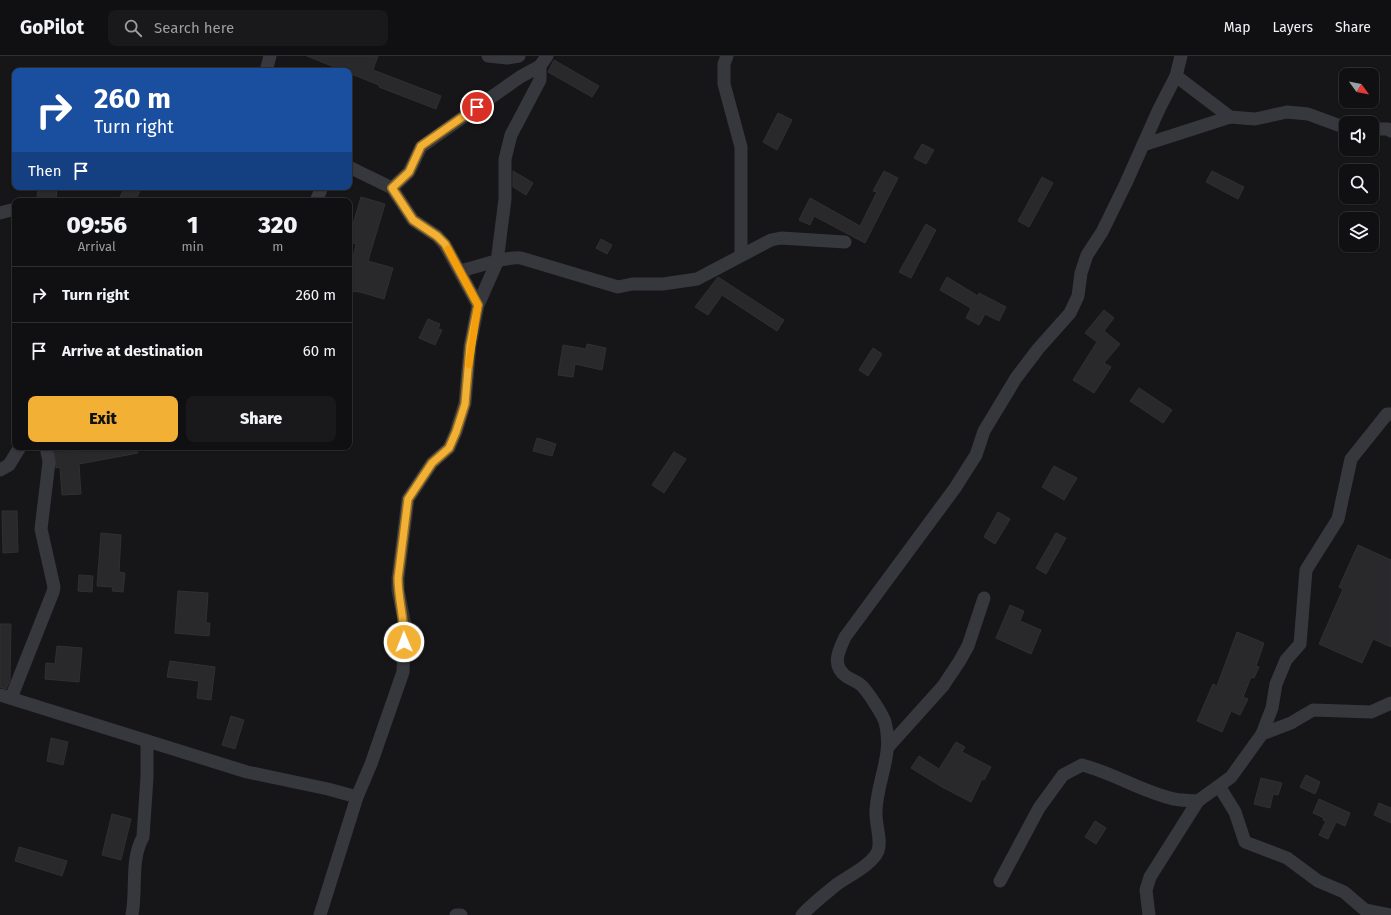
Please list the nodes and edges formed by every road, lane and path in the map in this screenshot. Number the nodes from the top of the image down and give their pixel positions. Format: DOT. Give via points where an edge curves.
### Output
graph roads {
  1 [pos="270,56"];
  2 [pos="488,56"];
  3 [pos="519,56"];
  4 [pos="727,56"];
  5 [pos="1181,56"];
  6 [pos="543,61"];
  7 [pos="267,68"];
  8 [pos="1176,76"];
  9 [pos="1230,117"];
  10 [pos="1339,127"];
  11 [pos="1379,128"];
  12 [pos="1391,131"];
  13 [pos="1143,145"];
  14 [pos="352,168"];
  15 [pos="392,188"];
  16 [pos="12,210"];
  17 [pos="0,213"];
  18 [pos="845,242"];
  19 [pos="741,255"];
  20 [pos="497,262"];
  21 [pos="460,271"];
  22 [pos="478,305"];
  23 [pos="1391,414"];
  24 [pos="18,450"];
  25 [pos="47,450"];
  26 [pos="0,470"];
  27 [pos="984,598"];
  28 [pos="6,697"];
  29 [pos="1391,703"];
  30 [pos="1262,734"];
  31 [pos="147,741"];
  32 [pos="889,746"];
  33 [pos="1219,786"];
  34 [pos="357,797"];
  35 [pos="1198,801"];
  36 [pos="1000,881"];
  37 [pos="132,915"];
  38 [pos="320,915"];
  39 [pos="456,915"];
  40 [pos="461,915"];
  41 [pos="802,915"];
  42 [pos="1149,915"];
  43 [pos="1391,915"];
  1 -- 7 [label="street"];
  2 -- 3 [label="street"];
  4 -- 19 [label="street" via="724,64 724,84 741,147"];
  5 -- 8 [label="street"];
  6 -- 15 [label="street" via="421,146 409,172"];
  6 -- 20 [label="street" via="540,80 511,135 505,158 505,198"];
  8 -- 9 [label="street"];
  8 -- 13 [label="street"];
  9 -- 10 [label="street" via="1255,119 1294,112 1308,114"];
  9 -- 13 [label="street"];
  11 -- 12 [label="street"];
  13 -- 32 [label="street" via="1105,225 1087,255 1081,273 1078,296 1070,313 1016,378 984,431 976,455 955,488 844,637 836,654 838,668 862,686 885,721"];
  14 -- 15 [label="street"];
  15 -- 21 [label="street" via="413,220 445,244"];
  16 -- 17 [label="street"];
  18 -- 19 [label="street" via="781,238 771,240"];
  19 -- 20 [label="street" via="697,279 618,287 521,258 510,257"];
  20 -- 21 [label="street"];
  20 -- 22 [label="street"];
  21 -- 22 [label="street"];
  22 -- 34 [label="street" via="470,346 465,404 456,432 449,448 432,463 408,499 398,578 405,626 403,672"];
  23 -- 30 [label="street" via="1388,414 1351,459 1338,519 1306,570 1300,644 1286,660 1276,684 1272,708"];
  24 -- 26 [label="street" via="9,465"];
  25 -- 28 [label="street" via="49,462 41,529 53,592"];
  27 -- 32 [label="street" via="960,662"];
  28 -- 31 [label="street"];
  29 -- 30 [label="street" via="1371,712 1313,710 1291,723"];
  30 -- 33 [label="street" via="1231,777"];
  31 -- 34 [label="street" via="247,772"];
  31 -- 37 [label="street" via="144,837 138,846 135,863"];
  32 -- 41 [label="street" via="877,793 878,851 866,865 836,885"];
  33 -- 35 [label="street"];
  33 -- 43 [label="street" via="1235,812 1244,842 1287,858 1318,881 1344,892 1366,910"];
  34 -- 38 [label="street"];
  35 -- 36 [label="street" via="1171,799 1104,770 1082,765 1063,775 1039,808"];
  35 -- 42 [label="street" via="1150,877 1146,890"];
  39 -- 40 [label="street"];
}
